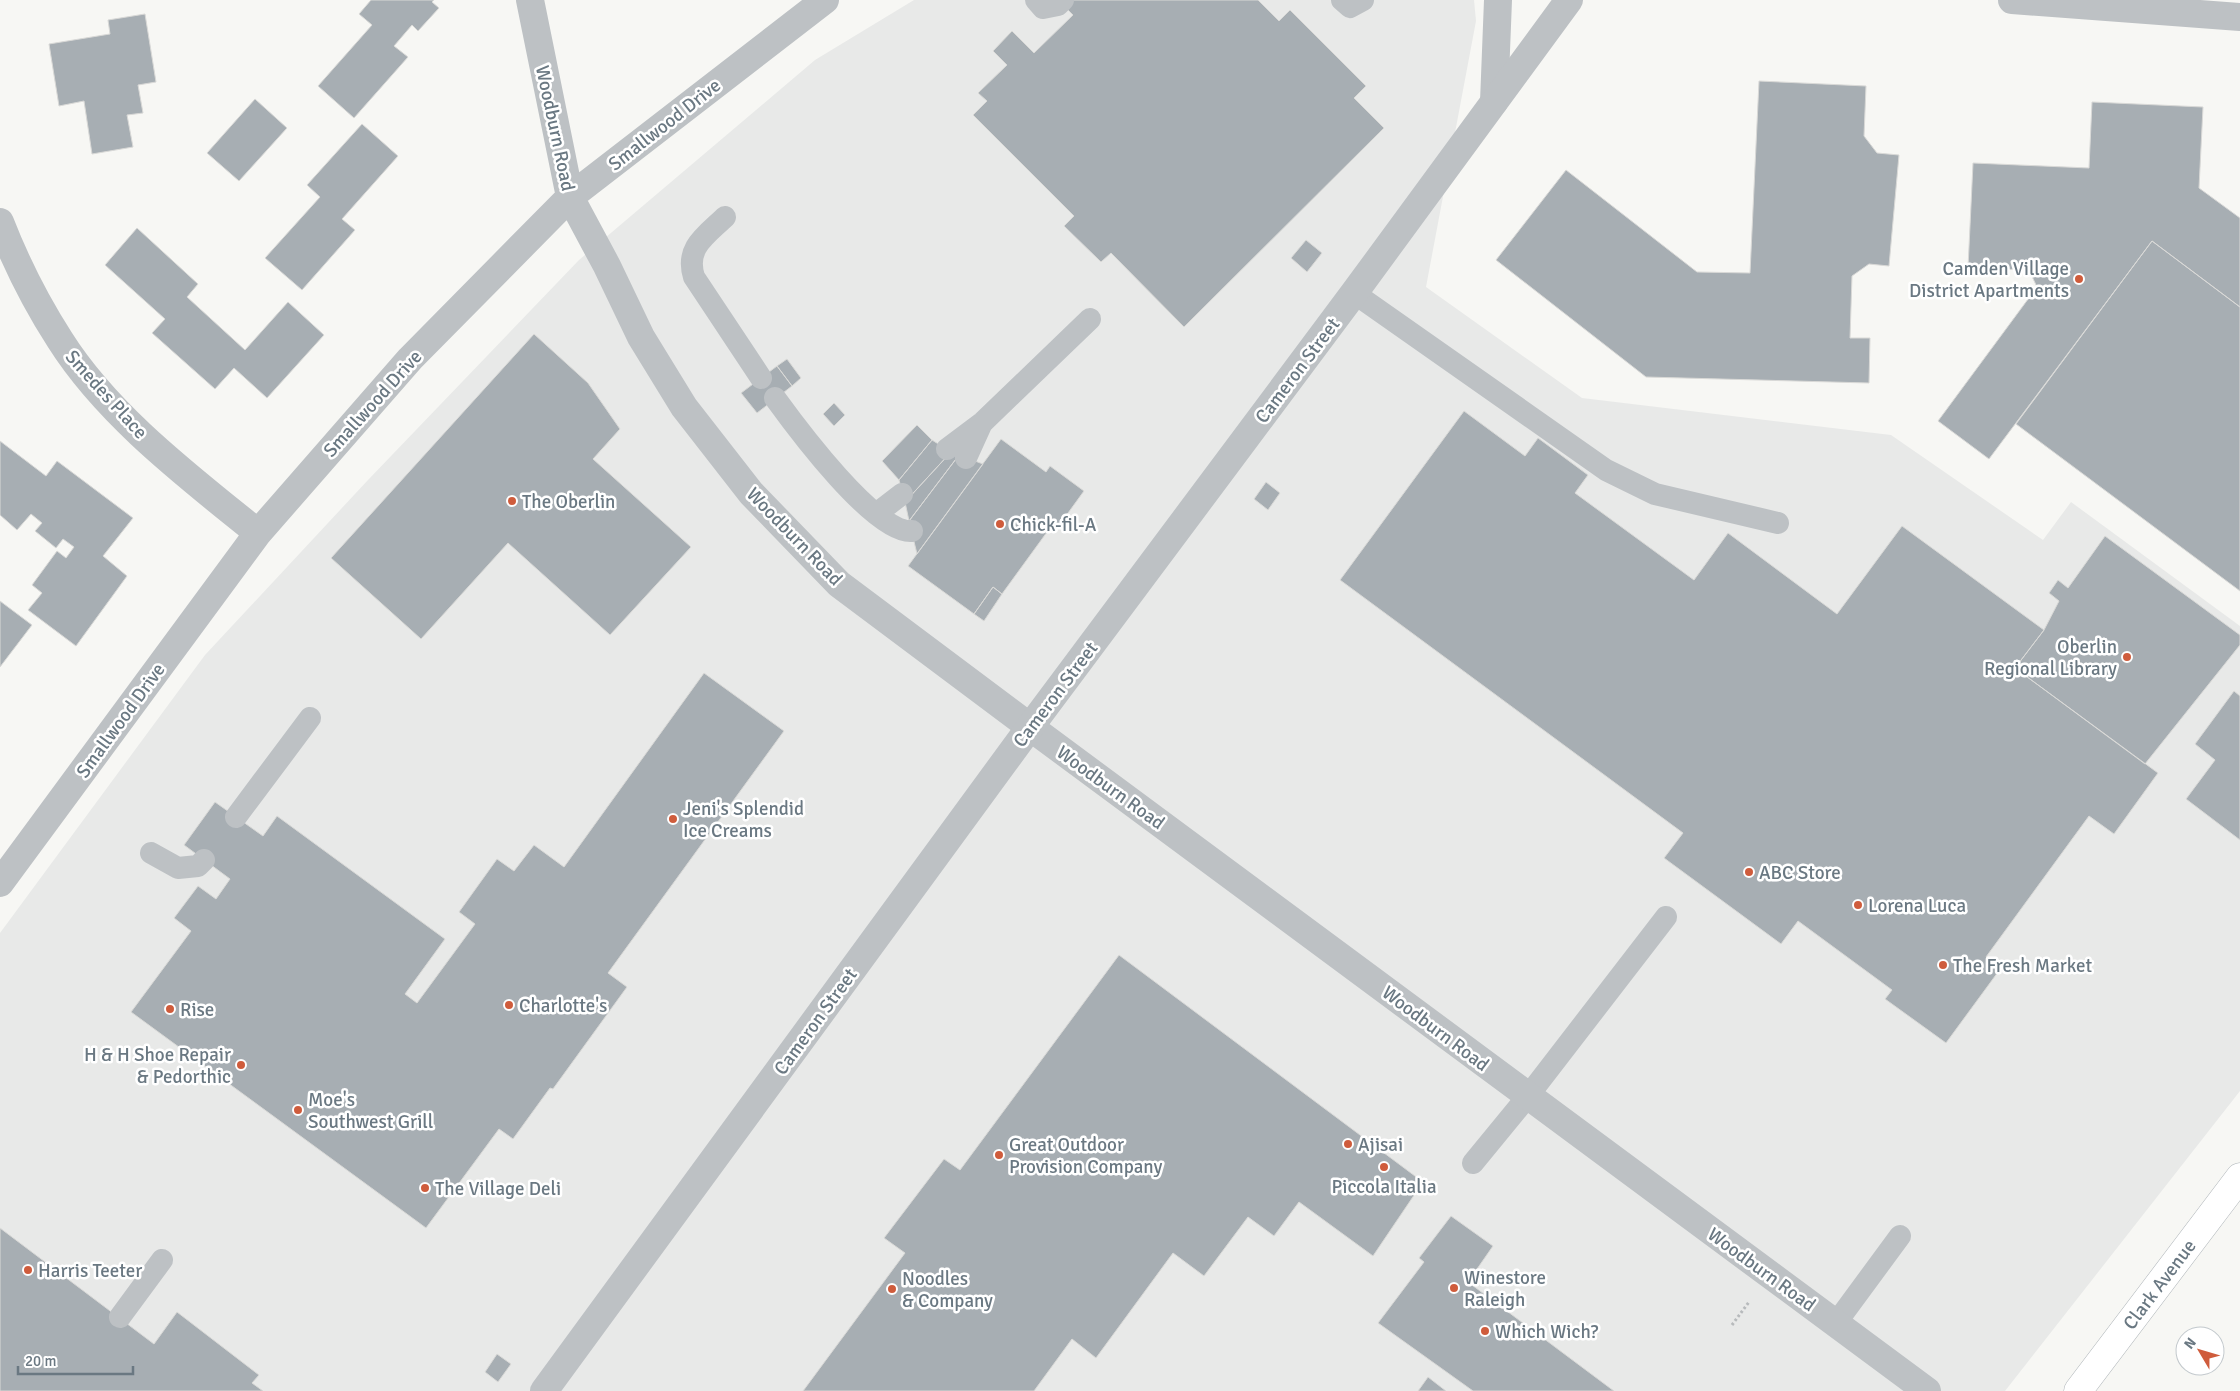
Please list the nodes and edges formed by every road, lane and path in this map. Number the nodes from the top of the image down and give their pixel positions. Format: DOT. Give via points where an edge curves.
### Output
graph roads {
  1 [pos="530,0"];
  2 [pos="825,0"];
  3 [pos="1036,0"];
  4 [pos="1064,0"];
  5 [pos="1342,0"];
  6 [pos="1363,0"];
  7 [pos="1498,0"];
  8 [pos="1569,0"];
  9 [pos="2012,0"];
  10 [pos="2240,17"];
  11 [pos="1494,102"];
  12 [pos="570,197"];
  13 [pos="725,217"];
  14 [pos="0,222"];
  15 [pos="1354,293"];
  16 [pos="1090,319"];
  17 [pos="761,378"];
  18 [pos="775,398"];
  19 [pos="956,453"];
  20 [pos="902,494"];
  21 [pos="876,514"];
  22 [pos="1778,523"];
  23 [pos="912,531"];
  24 [pos="258,534"];
  25 [pos="310,718"];
  26 [pos="1030,727"];
  27 [pos="236,817"];
  28 [pos="151,853"];
  29 [pos="204,860"];
  30 [pos="0,883"];
  31 [pos="1666,917"];
  32 [pos="1528,1096"];
  33 [pos="1473,1163"];
  34 [pos="2240,1177"];
  35 [pos="1900,1236"];
  36 [pos="162,1260"];
  37 [pos="1749,1302"];
  38 [pos="120,1317"];
  39 [pos="1836,1323"];
  40 [pos="1732,1325"];
  41 [pos="544,1391"];
  42 [pos="1928,1391"];
  43 [pos="2078,1391"];
  1 -- 12 [label="street, Woodburn Road"];
  2 -- 12 [label="street, Smallwood Drive"];
  3 -- 4 [label="lane" via="1043,8 1058,5"];
  5 -- 6 [label="lane" via="1350,7"];
  7 -- 11 [label="street"];
  8 -- 11 [label="street, Cameron Street"];
  9 -- 10 [label="street"];
  11 -- 15 [label="street, Cameron Street"];
  12 -- 24 [label="street, Smallwood Drive" via="410,359"];
  12 -- 26 [label="street, Woodburn Road" via="641,337 684,407 751,493 839,584"];
  13 -- 17 [label="lane" via="697,245 690,265 694,277"];
  14 -- 24 [label="street, Smedes Place" via="13,256 55,332 92,382 175,467"];
  15 -- 22 [label="lane" via="1606,470 1655,494"];
  15 -- 26 [label="street, Cameron Street"];
  16 -- 19 [label="lane" via="982,422"];
  18 -- 21 [label="lane" via="848,488"];
  20 -- 21 [label="lane"];
  21 -- 23 [label="lane" via="899,529"];
  24 -- 30 [label="street, Smallwood Drive"];
  25 -- 27 [label="lane"];
  26 -- 32 [label="street, Woodburn Road"];
  26 -- 41 [label="street, Cameron Street"];
  28 -- 29 [label="lane" via="178,868 198,866"];
  31 -- 32 [label="lane"];
  32 -- 33 [label="lane"];
  32 -- 39 [label="street, Woodburn Road"];
  34 -- 43 [label="main road, Clark Avenue"];
  35 -- 39 [label="lane"];
  36 -- 38 [label="lane"];
  37 -- 40 [label="path"];
  39 -- 42 [label="street, Woodburn Road"];
}
